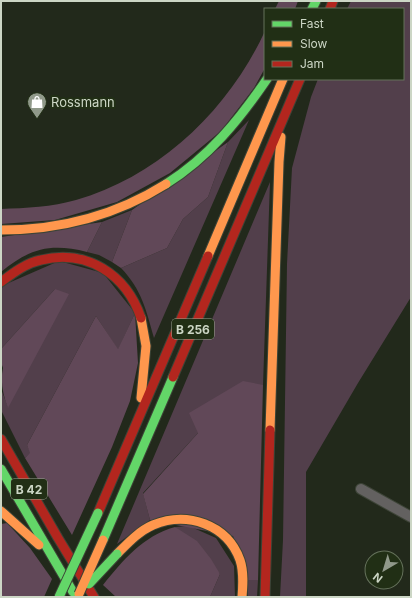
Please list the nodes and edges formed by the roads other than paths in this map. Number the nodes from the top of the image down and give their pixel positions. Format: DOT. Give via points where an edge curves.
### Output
graph roads {
  1 [pos="266,80"];
  2 [pos="283,80"];
  3 [pos="300,80"];
  4 [pos="284,117"];
  5 [pos="1,230"];
  6 [pos="1,282"];
  7 [pos="140,414"];
  8 [pos="1,439"];
  9 [pos="1,469"];
  10 [pos="361,489"];
  11 [pos="1,511"];
  12 [pos="411,517"];
  13 [pos="53,558"];
  14 [pos="95,595"];
  15 [pos="78,596"];
  16 [pos="59,597"];
  17 [pos="242,597"];
  18 [pos="265,597"];
  1 -- 5 [label="highway" via="242,115 213,148 156,191 116,209 74,222 40,228"];
  2 -- 7 [label="highway, B 256"];
  3 -- 4 [label="highway, B 256"];
  4 -- 15 [label="highway, B 256, bridge"];
  4 -- 18 [label="highway" via="279,162"];
  6 -- 7 [label="highway" via="22,266 58,256 92,262 121,282 136,303 144,328 145,357"];
  7 -- 16 [label="highway, B 256, bridge"];
  8 -- 14 [label="highway, B 42" via="58,538"];
  9 -- 13 [label="highway, B 42"];
  10 -- 12 [label="street"];
  11 -- 13 [label="highway"];
  13 -- 15 [label="highway, B 42"];
  15 -- 17 [label="highway, bridge" via="117,554 141,533 154,525 189,519 214,528 226,537 234,548 243,573"];
}
